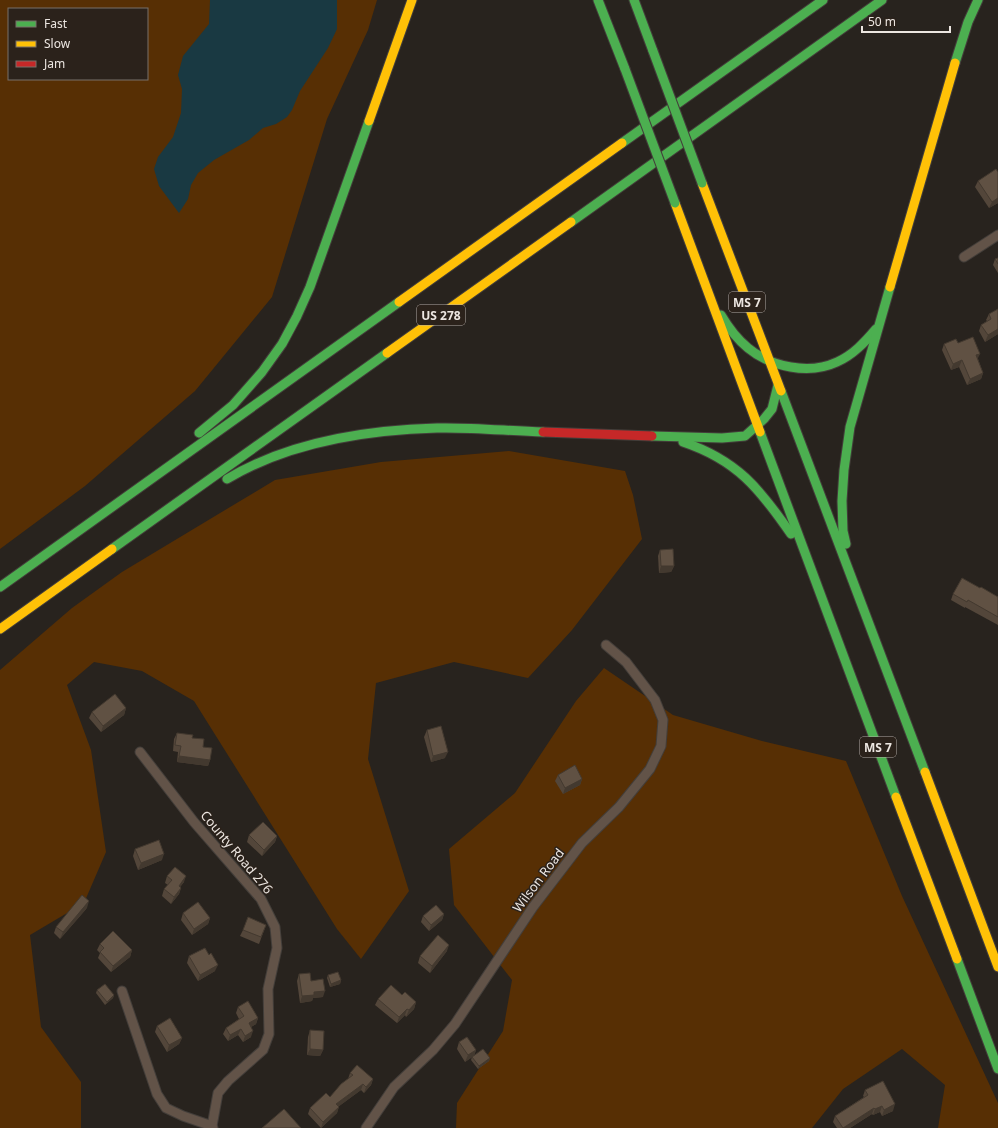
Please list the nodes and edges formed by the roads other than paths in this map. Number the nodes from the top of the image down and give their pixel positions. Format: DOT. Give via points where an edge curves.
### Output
graph roads {
  1 [pos="412,0"];
  2 [pos="598,0"];
  3 [pos="634,0"];
  4 [pos="823,0"];
  5 [pos="882,0"];
  6 [pos="978,0"];
  7 [pos="998,235"];
  8 [pos="964,257"];
  9 [pos="703,281"];
  10 [pos="880,324"];
  11 [pos="770,362"];
  12 [pos="778,384"];
  13 [pos="757,426"];
  14 [pos="670,437"];
  15 [pos="138,489"];
  16 [pos="162,514"];
  17 [pos="807,558"];
  18 [pos="0,587"];
  19 [pos="864,610"];
  20 [pos="0,629"];
  21 [pos="606,645"];
  22 [pos="140,752"];
  23 [pos="998,967"];
  24 [pos="122,991"];
  25 [pos="998,1069"];
  26 [pos="212,1127"];
  27 [pos="366,1128"];
  1 -- 15 [label="highway" via="310,287 282,344 233,405 187,443"];
  2 -- 9 [label="highway, MS 7, bridge"];
  3 -- 11 [label="highway, MS 7, bridge"];
  4 -- 15 [label="highway, US 278"];
  5 -- 16 [label="highway, US 278"];
  6 -- 10 [label="highway" via="958,51"];
  7 -- 8 [label="street"];
  9 -- 11 [label="highway" via="723,318 738,338 748,349"];
  9 -- 13 [label="highway, MS 7"];
  10 -- 11 [label="highway" via="863,345 831,366 809,369"];
  10 -- 19 [label="highway" via="850,427 844,460 844,537"];
  11 -- 12 [label="highway, MS 7"];
  12 -- 13 [label="highway" via="772,409"];
  12 -- 19 [label="highway, MS 7"];
  13 -- 14 [label="highway" via="745,436"];
  13 -- 17 [label="highway, MS 7"];
  14 -- 16 [label="highway" via="437,428 357,434 311,444 276,456 242,470"];
  14 -- 17 [label="highway" via="701,448 738,470 782,520"];
  15 -- 18 [label="highway, US 278"];
  16 -- 20 [label="highway, US 278"];
  17 -- 25 [label="highway, MS 7"];
  19 -- 23 [label="highway, MS 7"];
  21 -- 27 [label="street, Wilson Road" via="626,662 655,700 663,720 661,746 650,769 619,807 582,843 533,908 455,1024 433,1050 394,1087"];
  22 -- 26 [label="street, County Road 276" via="194,822 261,899 275,927 277,948 268,989 269,1034 263,1050 218,1093"];
  24 -- 26 [label="street" via="157,1094 166,1108"];
}
